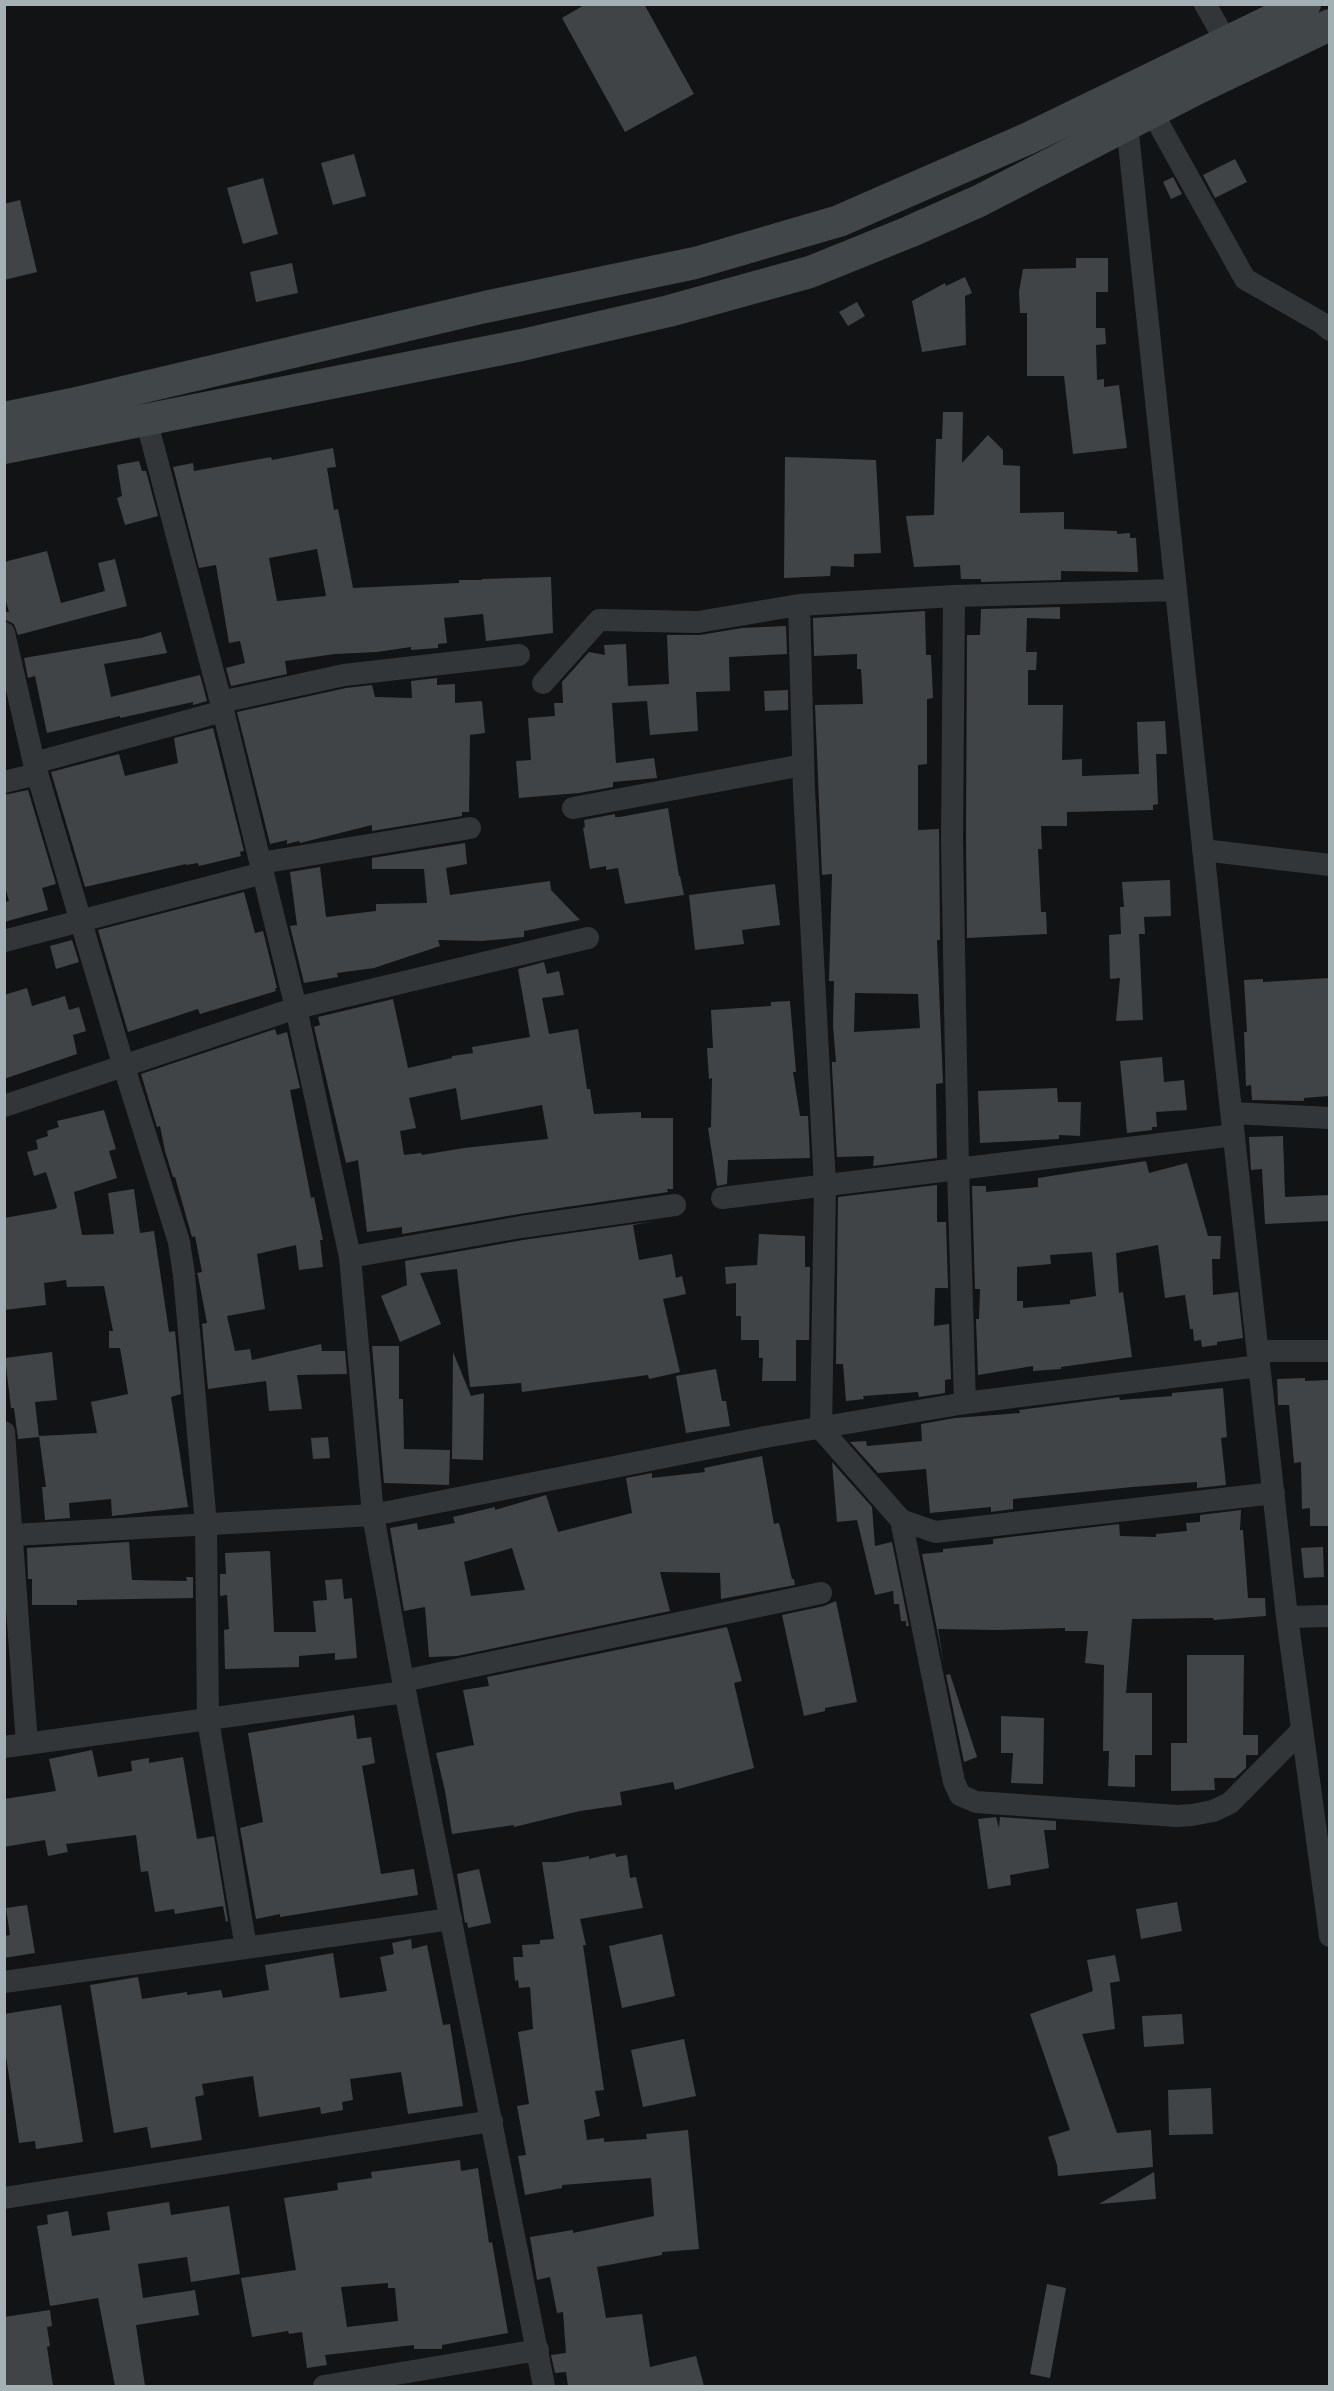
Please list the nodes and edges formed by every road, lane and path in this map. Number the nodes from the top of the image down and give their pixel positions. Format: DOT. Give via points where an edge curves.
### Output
graph roads {
  1 [pos="1205,4"];
  2 [pos="1305,4"];
  3 [pos="1329,25"];
  4 [pos="1227,43"];
  5 [pos="1140,118"];
  6 [pos="1329,330"];
  7 [pos="4,418"];
  8 [pos="146,419"];
  9 [pos="4,448"];
  10 [pos="1176,590"];
  11 [pos="954,596"];
  12 [pos="799,605"];
  13 [pos="4,633"];
  14 [pos="519,655"];
  15 [pos="543,683"];
  16 [pos="222,707"];
  17 [pos="803,765"];
  18 [pos="36,769"];
  19 [pos="4,782"];
  20 [pos="573,808"];
  21 [pos="470,828"];
  22 [pos="1203,850"];
  23 [pos="1329,865"];
  24 [pos="262,868"];
  25 [pos="80,920"];
  26 [pos="588,938"];
  27 [pos="4,941"];
  28 [pos="296,1008"];
  29 [pos="124,1067"];
  30 [pos="4,1106"];
  31 [pos="1329,1118"];
  32 [pos="1233,1124"];
  33 [pos="958,1169"];
  34 [pos="825,1185"];
  35 [pos="722,1198"];
  36 [pos="675,1205"];
  37 [pos="350,1257"];
  38 [pos="1329,1351"];
  39 [pos="1259,1358"];
  40 [pos="965,1403"];
  41 [pos="814,1430"];
  42 [pos="4,1432"];
  43 [pos="1274,1493"];
  44 [pos="374,1515"];
  45 [pos="901,1520"];
  46 [pos="206,1524"];
  47 [pos="10,1541"];
  48 [pos="821,1593"];
  49 [pos="1329,1616"];
  50 [pos="1287,1617"];
  51 [pos="404,1687"];
  52 [pos="208,1719"];
  53 [pos="1302,1730"];
  54 [pos="27,1744"];
  55 [pos="4,1748"];
  56 [pos="1323,1839"];
  57 [pos="451,1918"];
  58 [pos="1329,1936"];
  59 [pos="246,1948"];
  60 [pos="4,1982"];
  61 [pos="492,2121"];
  62 [pos="4,2198"];
  63 [pos="538,2350"];
  64 [pos="324,2386"];
  65 [pos="544,2386"];
  1 -- 4 [label="street"];
  2 -- 4 [label="main road"];
  3 -- 5 [label="main road"];
  4 -- 7 [label="main road" via="1029,138 839,221 695,263 496,304"];
  5 -- 6 [label="street" via="1245,279"];
  5 -- 8 [label="main road" via="980,201 810,272 669,311 522,345"];
  5 -- 10 [label="street"];
  8 -- 9 [label="main road"];
  8 -- 16 [label="street"];
  10 -- 11 [label="street"];
  10 -- 22 [label="street"];
  11 -- 12 [label="street"];
  11 -- 33 [label="street" via="952,840"];
  12 -- 15 [label="street" via="698,622 600,620"];
  12 -- 17 [label="street"];
  13 -- 18 [label="street"];
  14 -- 16 [label="street" via="345,675"];
  16 -- 18 [label="street"];
  16 -- 24 [label="street"];
  17 -- 20 [label="street"];
  17 -- 34 [label="street"];
  18 -- 19 [label="street"];
  18 -- 25 [label="street"];
  21 -- 24 [label="street"];
  22 -- 23 [label="street"];
  22 -- 32 [label="street"];
  24 -- 25 [label="street"];
  24 -- 28 [label="street"];
  25 -- 27 [label="street"];
  25 -- 29 [label="street"];
  26 -- 28 [label="street"];
  28 -- 29 [label="street"];
  28 -- 37 [label="street"];
  29 -- 30 [label="street"];
  29 -- 46 [label="street" via="179,1242"];
  31 -- 32 [label="street"];
  32 -- 33 [label="street"];
  32 -- 39 [label="street"];
  33 -- 34 [label="street"];
  33 -- 40 [label="street"];
  34 -- 35 [label="street"];
  34 -- 41 [label="street"];
  36 -- 37 [label="street"];
  37 -- 44 [label="street"];
  38 -- 39 [label="street"];
  39 -- 40 [label="street"];
  39 -- 43 [label="street"];
  40 -- 41 [label="street"];
  41 -- 44 [label="street"];
  41 -- 45 [label="street"];
  42 -- 47 [label="street"];
  43 -- 45 [label="street" via="935,1532"];
  43 -- 50 [label="street"];
  44 -- 46 [label="street"];
  44 -- 51 [label="street"];
  45 -- 53 [label="street" via="954,1782 960,1795 976,1802 1192,1815 1230,1803"];
  46 -- 47 [label="street"];
  46 -- 52 [label="street"];
  47 -- 54 [label="street"];
  48 -- 51 [label="street"];
  49 -- 50 [label="street"];
  50 -- 53 [label="street"];
  51 -- 52 [label="street"];
  51 -- 57 [label="street"];
  52 -- 54 [label="street"];
  52 -- 59 [label="street"];
  53 -- 56 [label="street"];
  54 -- 55 [label="street"];
  56 -- 58 [label="street"];
  57 -- 59 [label="street"];
  57 -- 61 [label="street"];
  59 -- 60 [label="street"];
  61 -- 62 [label="street"];
  61 -- 63 [label="street"];
  63 -- 64 [label="street"];
  63 -- 65 [label="street"];
}
